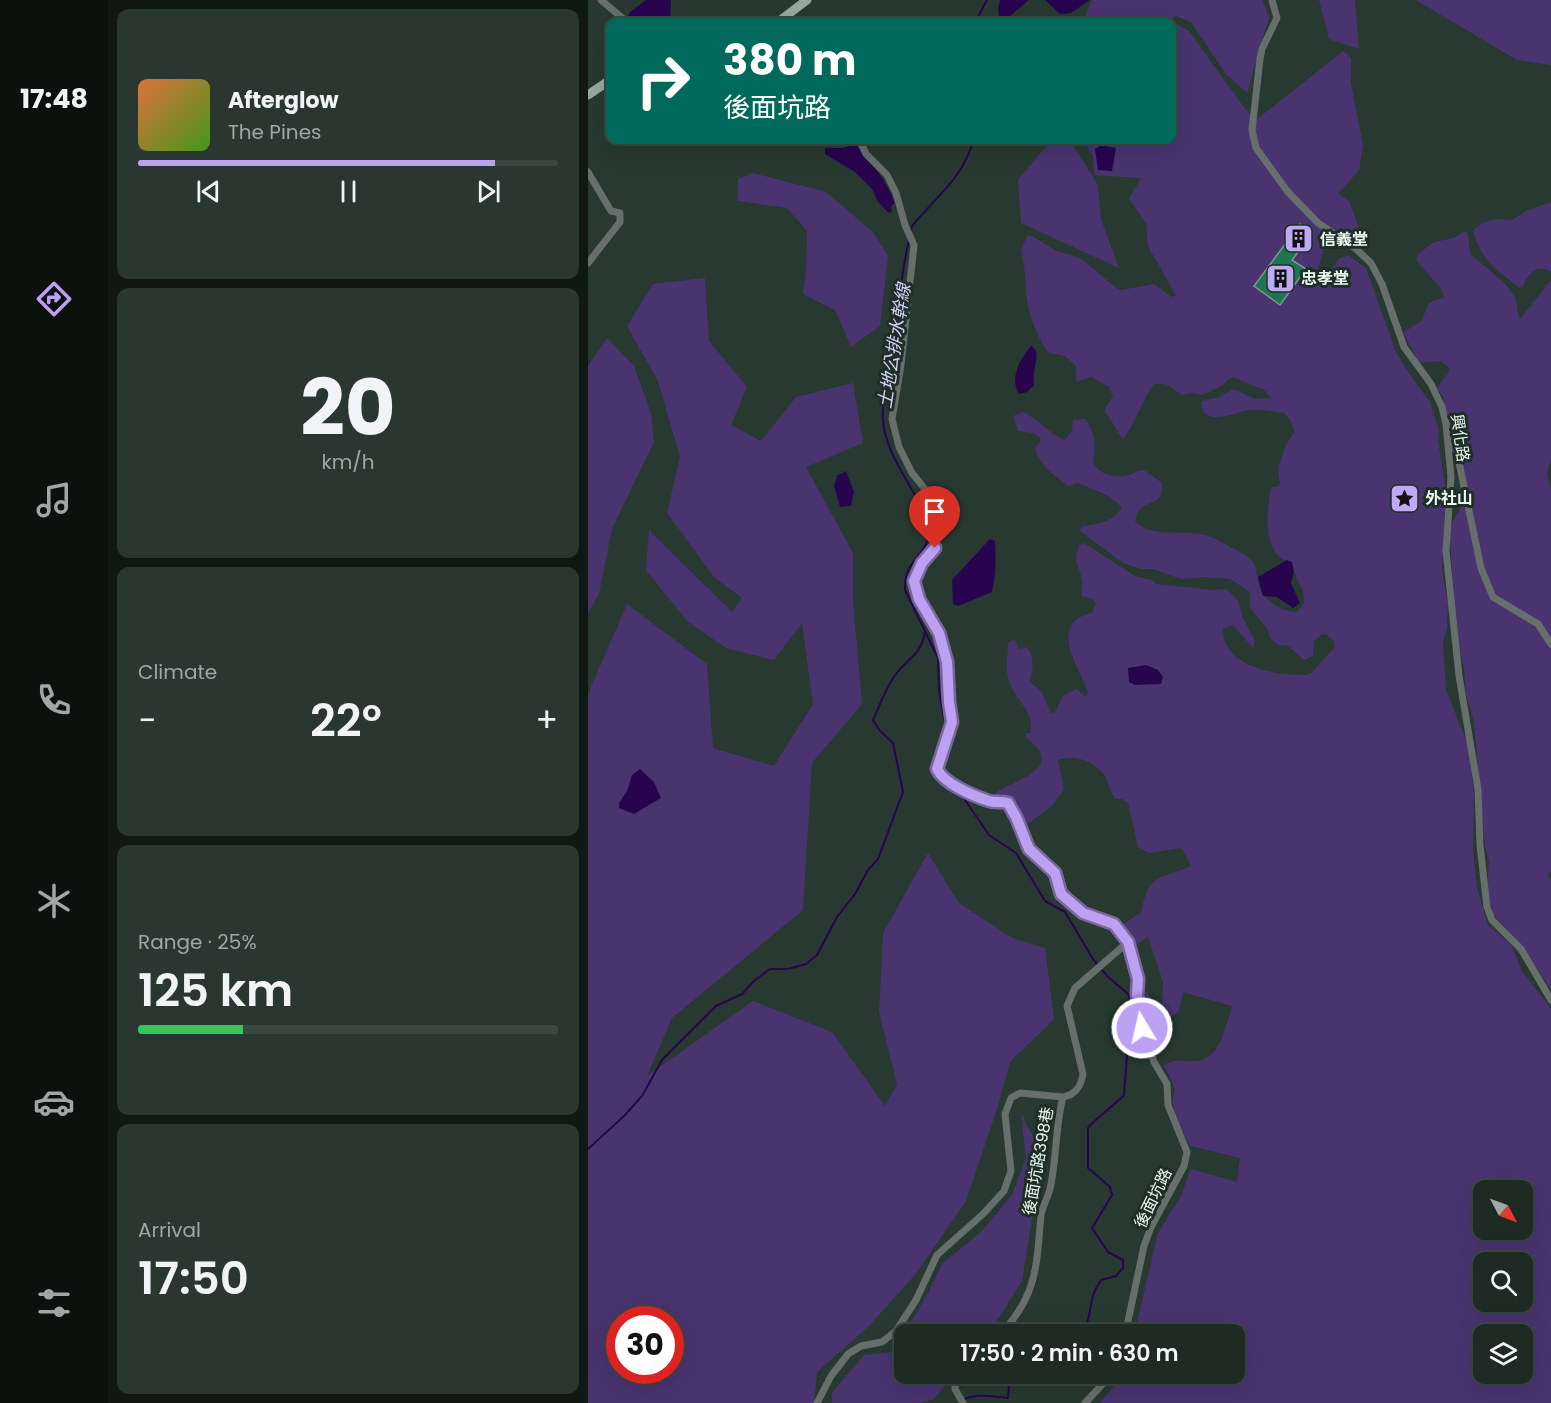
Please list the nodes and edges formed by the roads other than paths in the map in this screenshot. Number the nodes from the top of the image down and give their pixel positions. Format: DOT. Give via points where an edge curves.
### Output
graph roads {
  1 [pos="807,0"];
  2 [pos="1272,0"];
  3 [pos="604,1"];
  4 [pos="623,18"];
  5 [pos="783,18"];
  6 [pos="606,83"];
  7 [pos="588,95"];
  8 [pos="862,144"];
  9 [pos="588,172"];
  10 [pos="588,263"];
  11 [pos="1447,436"];
  12 [pos="1551,644"];
  13 [pos="1128,942"];
  14 [pos="1551,1000"];
  15 [pos="1063,1097"];
  16 [pos="1009,1324"];
  17 [pos="1127,1324"];
  18 [pos="955,1384"];
  19 [pos="1102,1384"];
  20 [pos="961,1400"];
  21 [pos="817,1403"];
  22 [pos="1084,1403"];
  1 -- 5 [label="main road"];
  2 -- 11 [label="street, 興化路" via="1278,18 1262,49 1257,76 1252,130 1256,147 1306,211 1371,263 1404,347 1439,398"];
  3 -- 4 [label="street"];
  6 -- 7 [label="main road"];
  8 -- 13 [label="street" via="896,193 913,242 892,419 899,447 912,473 929,494 938,532 935,548 914,581 919,599 939,633 947,662 952,722 937,769 944,778 982,798 1008,803 1029,849 1055,873 1061,894 1083,913 1114,924"];
  9 -- 10 [label="street" via="611,211 620,213 620,222"];
  11 -- 12 [label="street" via="1457,453 1481,568 1493,597 1538,624"];
  11 -- 14 [label="street, 興化路" via="1451,477 1446,551 1459,676 1478,789 1479,845 1487,907 1492,920 1521,949"];
  13 -- 15 [label="street, 後面坑路398巷" via="1075,988 1068,1006 1083,1074 1081,1085 1071,1096"];
  13 -- 17 [label="street, 後面坑路" via="1138,979 1142,1028 1167,1084 1168,1105 1187,1152 1184,1166 1144,1246"];
  15 -- 16 [label="street, 後面坑路398巷" via="1050,1189 1042,1212 1038,1260 1028,1299"];
  15 -- 21 [label="street" via="1020,1093 1011,1098 1005,1114 1011,1171 1004,1191 938,1255 896,1330 882,1342 861,1346 848,1354"];
  18 -- 20 [label="street"];
  19 -- 22 [label="street"];
}
